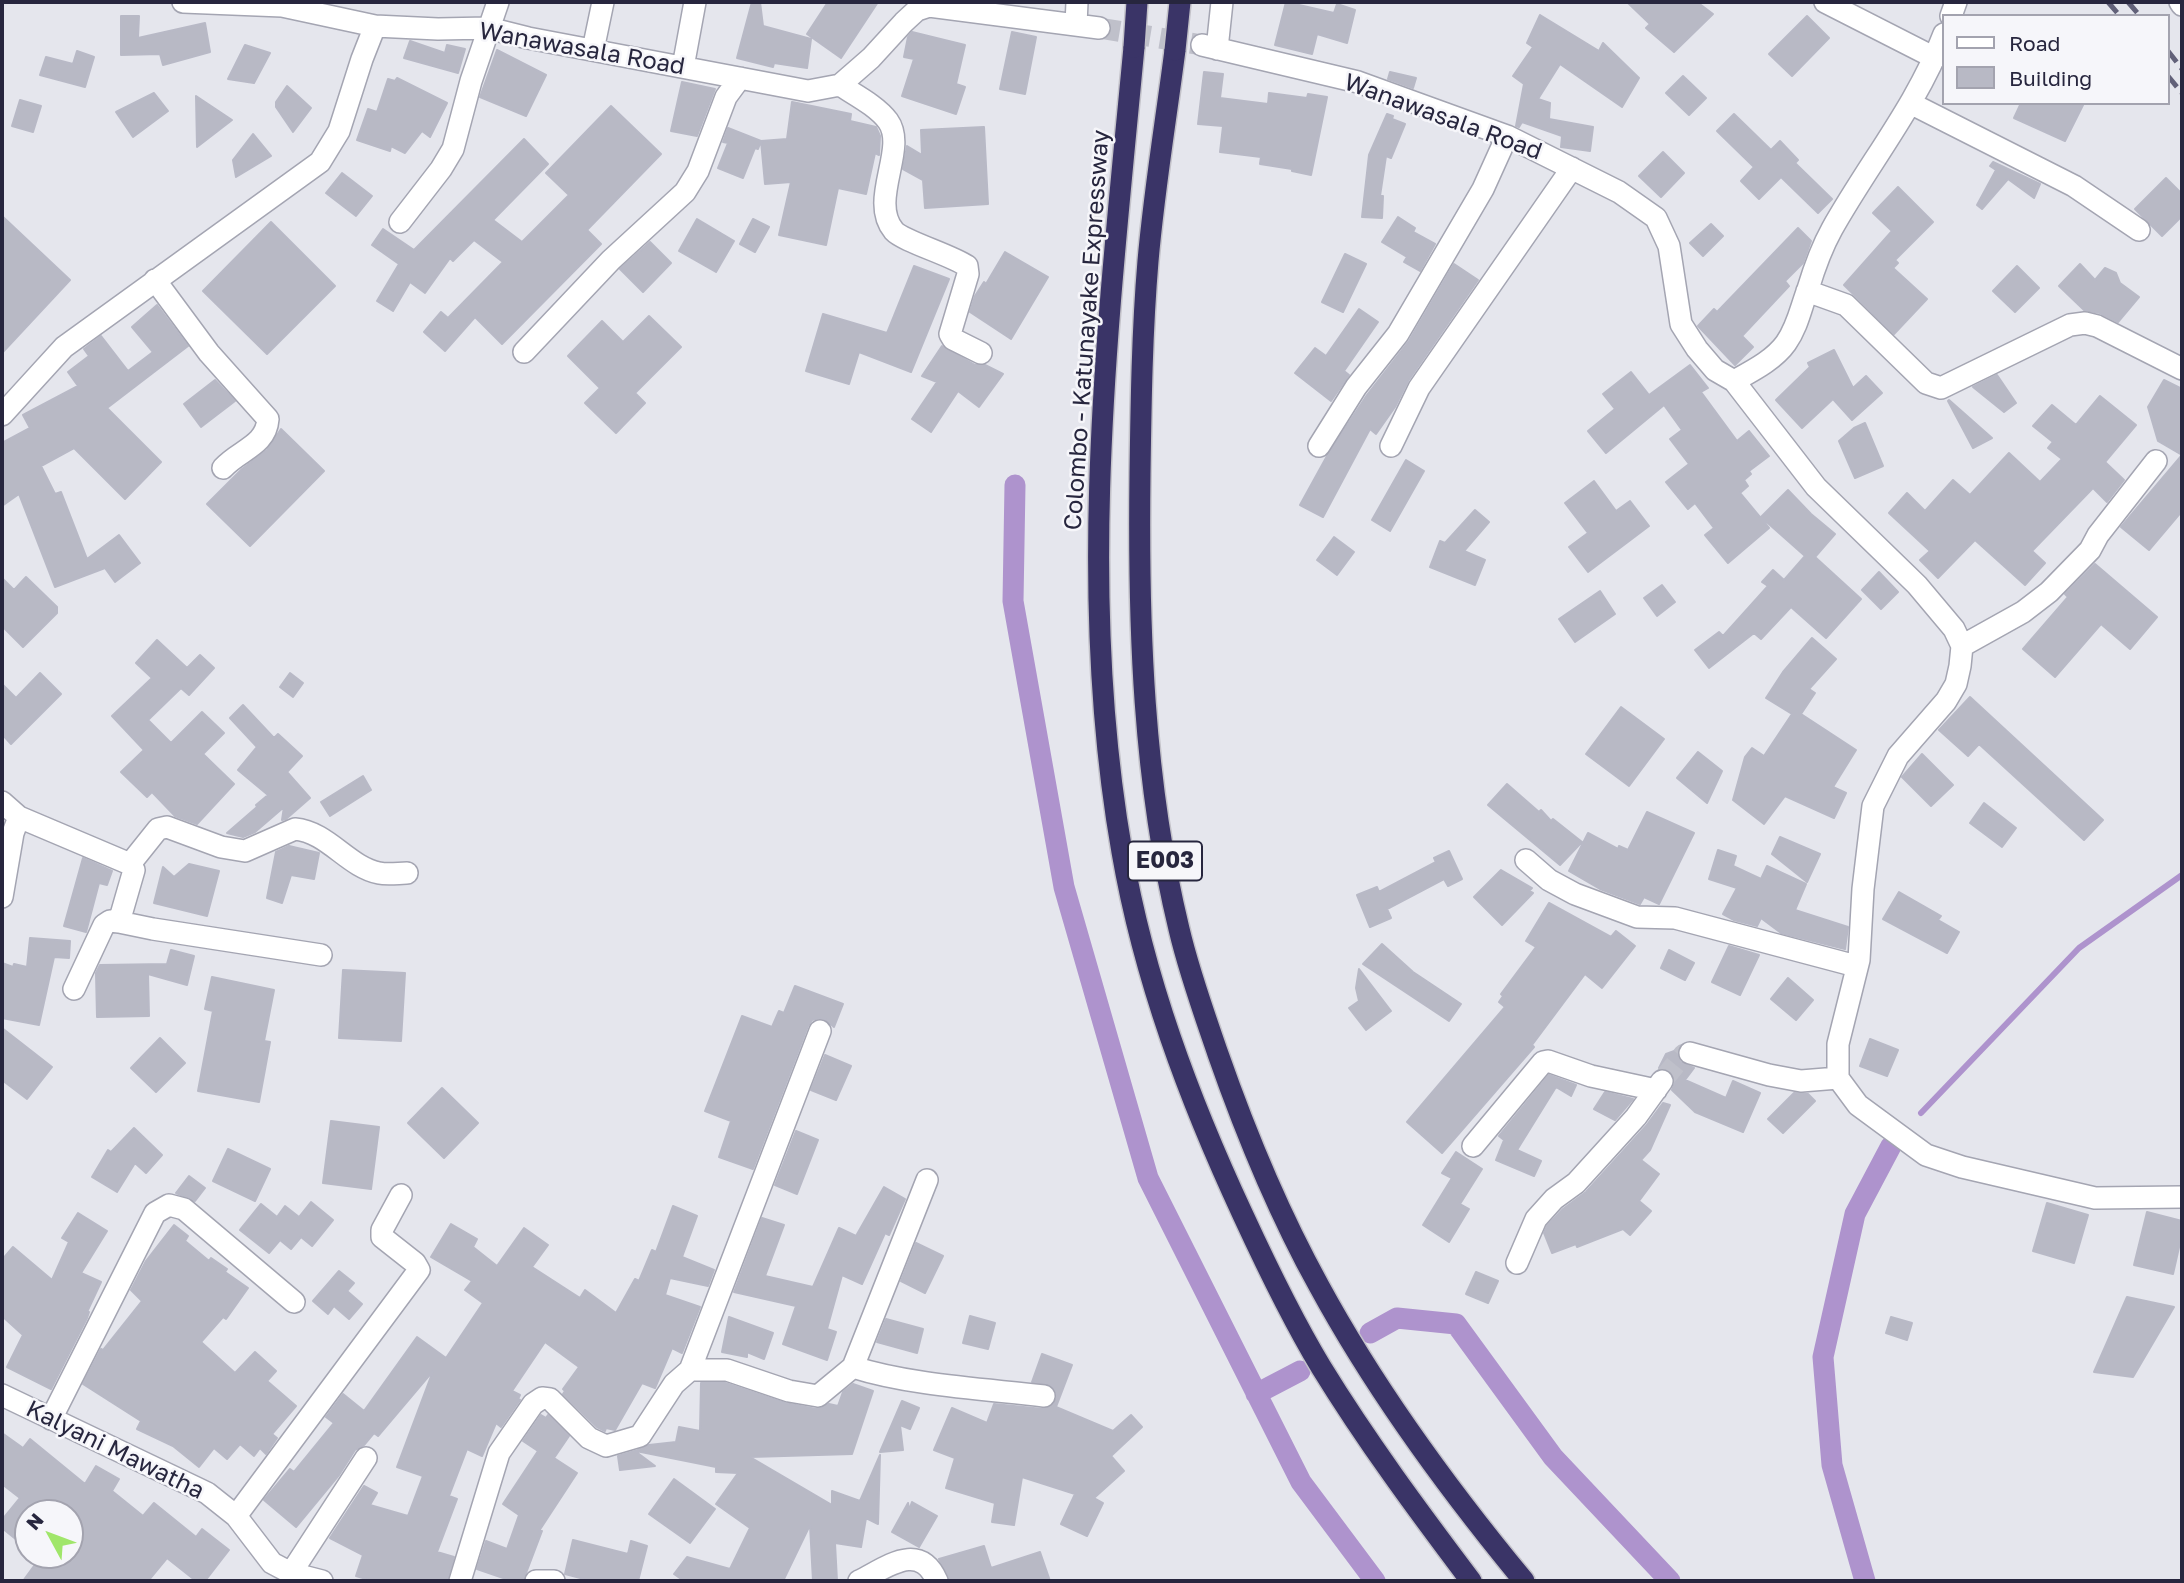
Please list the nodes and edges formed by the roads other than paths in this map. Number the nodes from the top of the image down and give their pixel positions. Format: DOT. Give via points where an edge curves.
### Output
graph roads {
  1 [pos="183,2"];
  2 [pos="498,2"];
  3 [pos="603,2"];
  4 [pos="695,2"];
  5 [pos="1077,2"];
  6 [pos="1137,2"];
  7 [pos="1180,2"];
  8 [pos="1222,2"];
  9 [pos="1825,2"];
  10 [pos="283,4"];
  11 [pos="1076,25"];
  12 [pos="375,26"];
  13 [pos="488,28"];
  14 [pos="1099,28"];
  15 [pos="1942,39"];
  16 [pos="593,50"];
  17 [pos="1935,58"];
  18 [pos="683,67"];
  19 [pos="740,79"];
  20 [pos="840,85"];
  21 [pos="1912,104"];
  22 [pos="1507,136"];
  23 [pos="1572,168"];
  24 [pos="400,222"];
  25 [pos="2139,230"];
  26 [pos="155,280"];
  27 [pos="1807,291"];
  28 [pos="524,352"];
  29 [pos="981,353"];
  30 [pos="2182,369"];
  31 [pos="1734,381"];
  32 [pos="2,415"];
  33 [pos="1319,446"];
  34 [pos="1391,446"];
  35 [pos="2156,461"];
  36 [pos="223,468"];
  37 [pos="1962,646"];
  38 [pos="2,802"];
  39 [pos="19,817"];
  40 [pos="1525,860"];
  41 [pos="130,864"];
  42 [pos="407,873"];
  43 [pos="2,897"];
  44 [pos="119,922"];
  45 [pos="321,955"];
  46 [pos="1856,966"];
  47 [pos="74,989"];
  48 [pos="821,1031"];
  49 [pos="1689,1053"];
  50 [pos="1838,1078"];
  51 [pos="1473,1146"];
  52 [pos="927,1180"];
  53 [pos="401,1195"];
  54 [pos="2182,1197"];
  55 [pos="1517,1262"];
  56 [pos="293,1302"];
  57 [pos="853,1367"];
  58 [pos="691,1370"];
  59 [pos="2,1395"];
  60 [pos="1044,1396"];
  61 [pos="51,1419"];
  62 [pos="366,1458"];
  63 [pos="236,1516"];
  64 [pos="291,1573"];
  65 [pos="322,1581"];
  66 [pos="460,1581"];
  67 [pos="536,1581"];
  68 [pos="554,1581"];
  69 [pos="859,1581"];
  70 [pos="937,1581"];
  71 [pos="1471,1581"];
  72 [pos="1524,1581"];
  1 -- 10 [label="street, Wanawasala Road"];
  2 -- 13 [label="street"];
  3 -- 16 [label="street"];
  4 -- 18 [label="street"];
  5 -- 11 [label="street"];
  6 -- 71 [label="highway, Colombo - Katunayake Expressway / E003, bridge" via="1099,499 1107,741 1122,854 1151,979 1183,1076 1252,1236 1321,1367 1406,1495"];
  7 -- 72 [label="highway, E003, bridge" via="1148,261 1141,406 1140,602 1153,778 1179,929 1233,1096 1283,1217 1319,1286 1391,1403 1476,1523"];
  8 -- 22 [label="street, Wanawasala Road" via="1209,47 1358,82"];
  9 -- 17 [label="street"];
  10 -- 12 [label="street, Wanawasala Road"];
  11 -- 14 [label="street"];
  11 -- 20 [label="street" via="929,6 917,10"];
  12 -- 13 [label="street, Wanawasala Road"];
  12 -- 26 [label="street" via="339,131 320,162"];
  13 -- 16 [label="street, Wanawasala Road"];
  13 -- 24 [label="street" via="453,149"];
  15 -- 17 [label="street"];
  16 -- 18 [label="street, Wanawasala Road"];
  17 -- 21 [label="street"];
  18 -- 19 [label="street, Wanawasala Road"];
  19 -- 20 [label="street, Wanawasala Road" via="808,91"];
  19 -- 28 [label="street" via="726,97 698,171 685,192 611,260"];
  20 -- 29 [label="street" via="888,121 893,136 884,203 887,220 896,233 967,266 950,334"];
  21 -- 25 [label="street" via="2074,186"];
  21 -- 27 [label="street" via="1831,231"];
  22 -- 23 [label="street, Wanawasala Road"];
  22 -- 33 [label="street" via="1483,189 1405,322"];
  23 -- 31 [label="street, Wanawasala Road" via="1656,218 1669,246 1681,324 1715,370"];
  23 -- 34 [label="street" via="1419,388"];
  26 -- 32 [label="street" via="64,347"];
  26 -- 36 [label="street" via="209,353 268,419 259,442"];
  27 -- 30 [label="street" via="1846,305 1926,383 1941,388 2070,325 2085,323"];
  27 -- 31 [label="street" via="1785,345"];
  31 -- 37 [label="street, Wanawasala Road" via="1816,487 1917,585 1954,629"];
  35 -- 37 [label="street" via="2090,550 2049,592"];
  37 -- 46 [label="street" via="1956,684 1898,756 1873,806"];
  38 -- 39 [label="street"];
  39 -- 41 [label="street"];
  39 -- 43 [label="street"];
  40 -- 46 [label="street" via="1575,894 1637,917 1675,918"];
  41 -- 42 [label="street" via="158,829 167,827 245,851 295,829 320,838 379,873"];
  41 -- 44 [label="street" via="134,870"];
  44 -- 45 [label="street"];
  44 -- 47 [label="street" via="104,925"];
  46 -- 50 [label="street" via="1838,1044"];
  48 -- 58 [label="street"];
  49 -- 50 [label="street" via="1801,1081"];
  50 -- 54 [label="street" via="1858,1105 1926,1155 2095,1198"];
  51 -- 55 [label="street" via="1543,1062 1591,1076 1659,1086 1576,1183 1536,1219"];
  52 -- 57 [label="street"];
  53 -- 63 [label="street" via="382,1237 419,1269"];
  56 -- 61 [label="street" via="184,1209 169,1205 155,1213"];
  57 -- 58 [label="street" via="818,1396 726,1370"];
  57 -- 60 [label="street" via="954,1386"];
  58 -- 66 [label="street" via="674,1384 640,1436 606,1446 589,1438 550,1399 533,1404 499,1454"];
  59 -- 61 [label="street, Kalyani Mawatha"];
  61 -- 63 [label="street, Kalyani Mawatha" via="207,1493"];
  62 -- 64 [label="street"];
  63 -- 64 [label="street, Kalyani Mawatha" via="272,1563"];
  64 -- 65 [label="street, Kalyani Mawatha"];
  67 -- 68 [label="street"];
  69 -- 70 [label="street" via="903,1559 926,1564"];
}
